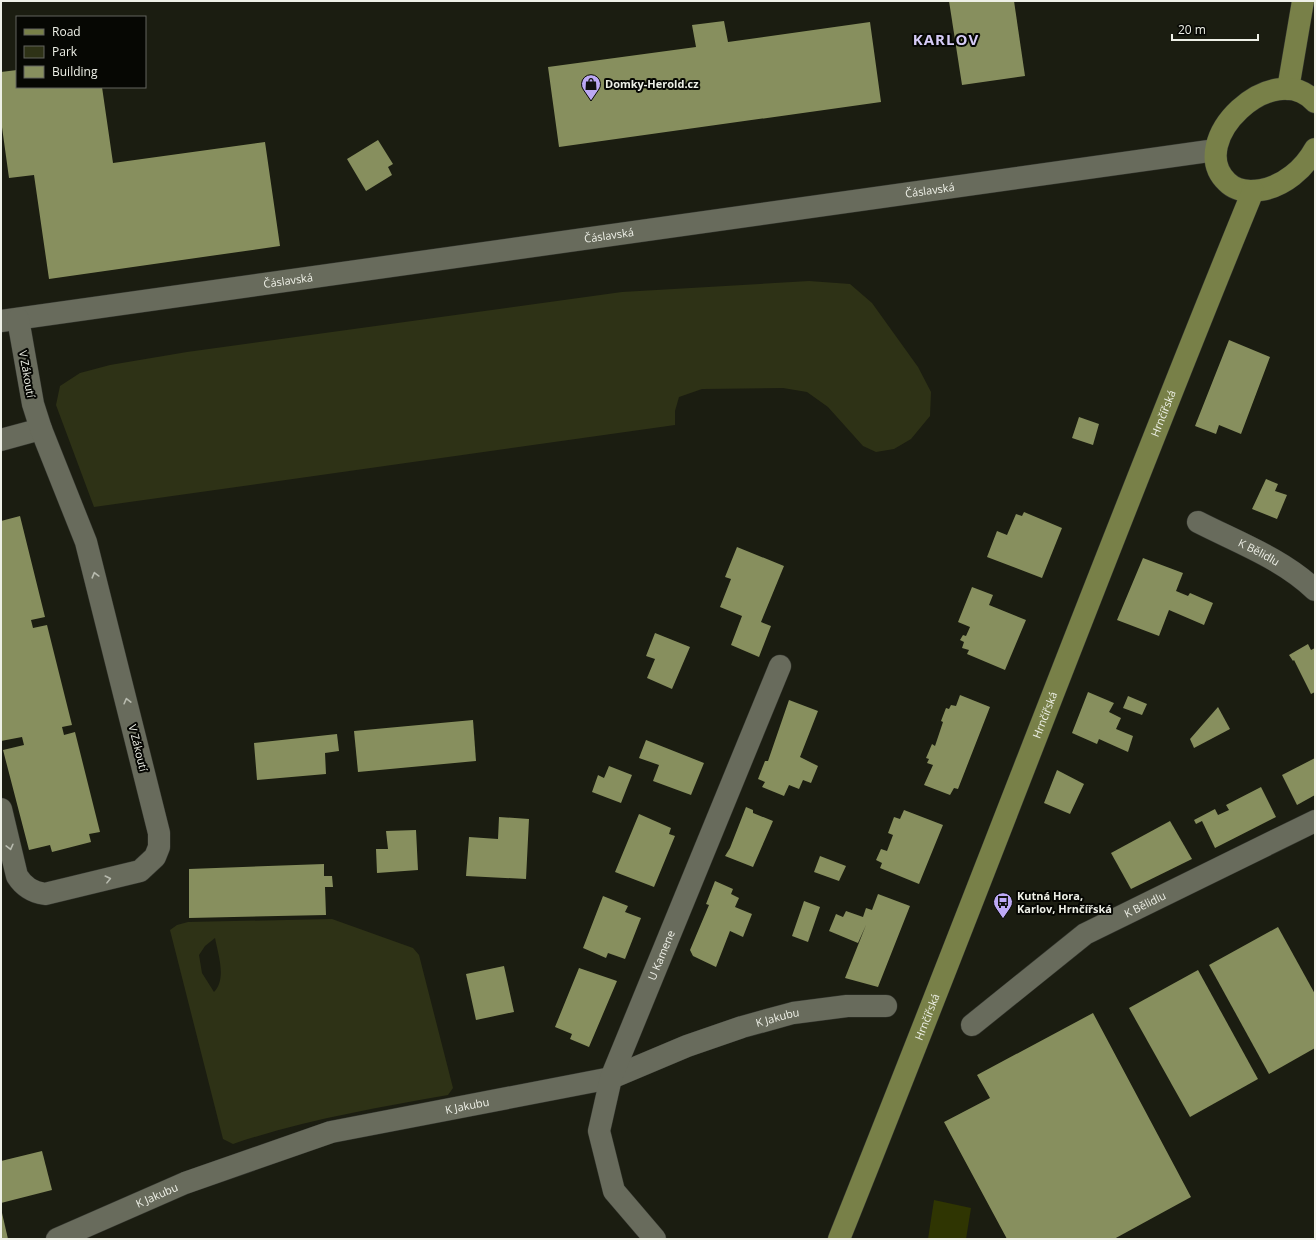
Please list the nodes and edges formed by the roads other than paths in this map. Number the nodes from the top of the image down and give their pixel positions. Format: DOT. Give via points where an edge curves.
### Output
graph roads {
  1 [pos="1303,1"];
  2 [pos="1288,89"];
  3 [pos="1315,102"];
  4 [pos="1315,149"];
  5 [pos="1216,150"];
  6 [pos="1253,191"];
  7 [pos="9,320"];
  8 [pos="41,429"];
  9 [pos="1,440"];
  10 [pos="1198,522"];
  11 [pos="1315,590"];
  12 [pos="780,666"];
  13 [pos="1,809"];
  14 [pos="1315,821"];
  15 [pos="886,1006"];
  16 [pos="972,1026"];
  17 [pos="611,1078"];
  18 [pos="57,1239"];
  19 [pos="655,1239"];
  20 [pos="839,1239"];
  1 -- 2 [label="main road"];
  2 -- 3 [label="main road" via="1303,92"];
  2 -- 5 [label="main road" via="1272,91 1243,106 1224,128"];
  4 -- 6 [label="main road" via="1302,168 1286,180 1271,188"];
  5 -- 6 [label="main road" via="1217,166 1223,178 1230,185"];
  5 -- 7 [label="street, Čáslavská"];
  6 -- 20 [label="main road, Hrnčířská" via="1130,496 934,1002"];
  7 -- 8 [label="street, V Zákoutí"];
  8 -- 9 [label="street"];
  13 -- 8 [label="street, V Zákoutí, one-way" via="17,876 32,892 45,894 140,871 155,857 159,847 160,833 86,542"];
  10 -- 11 [label="street, K Bělidlu" via="1256,551 1303,579"];
  12 -- 17 [label="street, U Kamene"];
  14 -- 16 [label="street, K Bělidlu" via="1085,934"];
  15 -- 17 [label="street, K Jakubu" via="847,1006 793,1013 687,1046"];
  17 -- 18 [label="street, K Jakubu" via="331,1132 185,1183"];
  17 -- 19 [label="street, U Kamene" via="599,1131 614,1191"];
}
